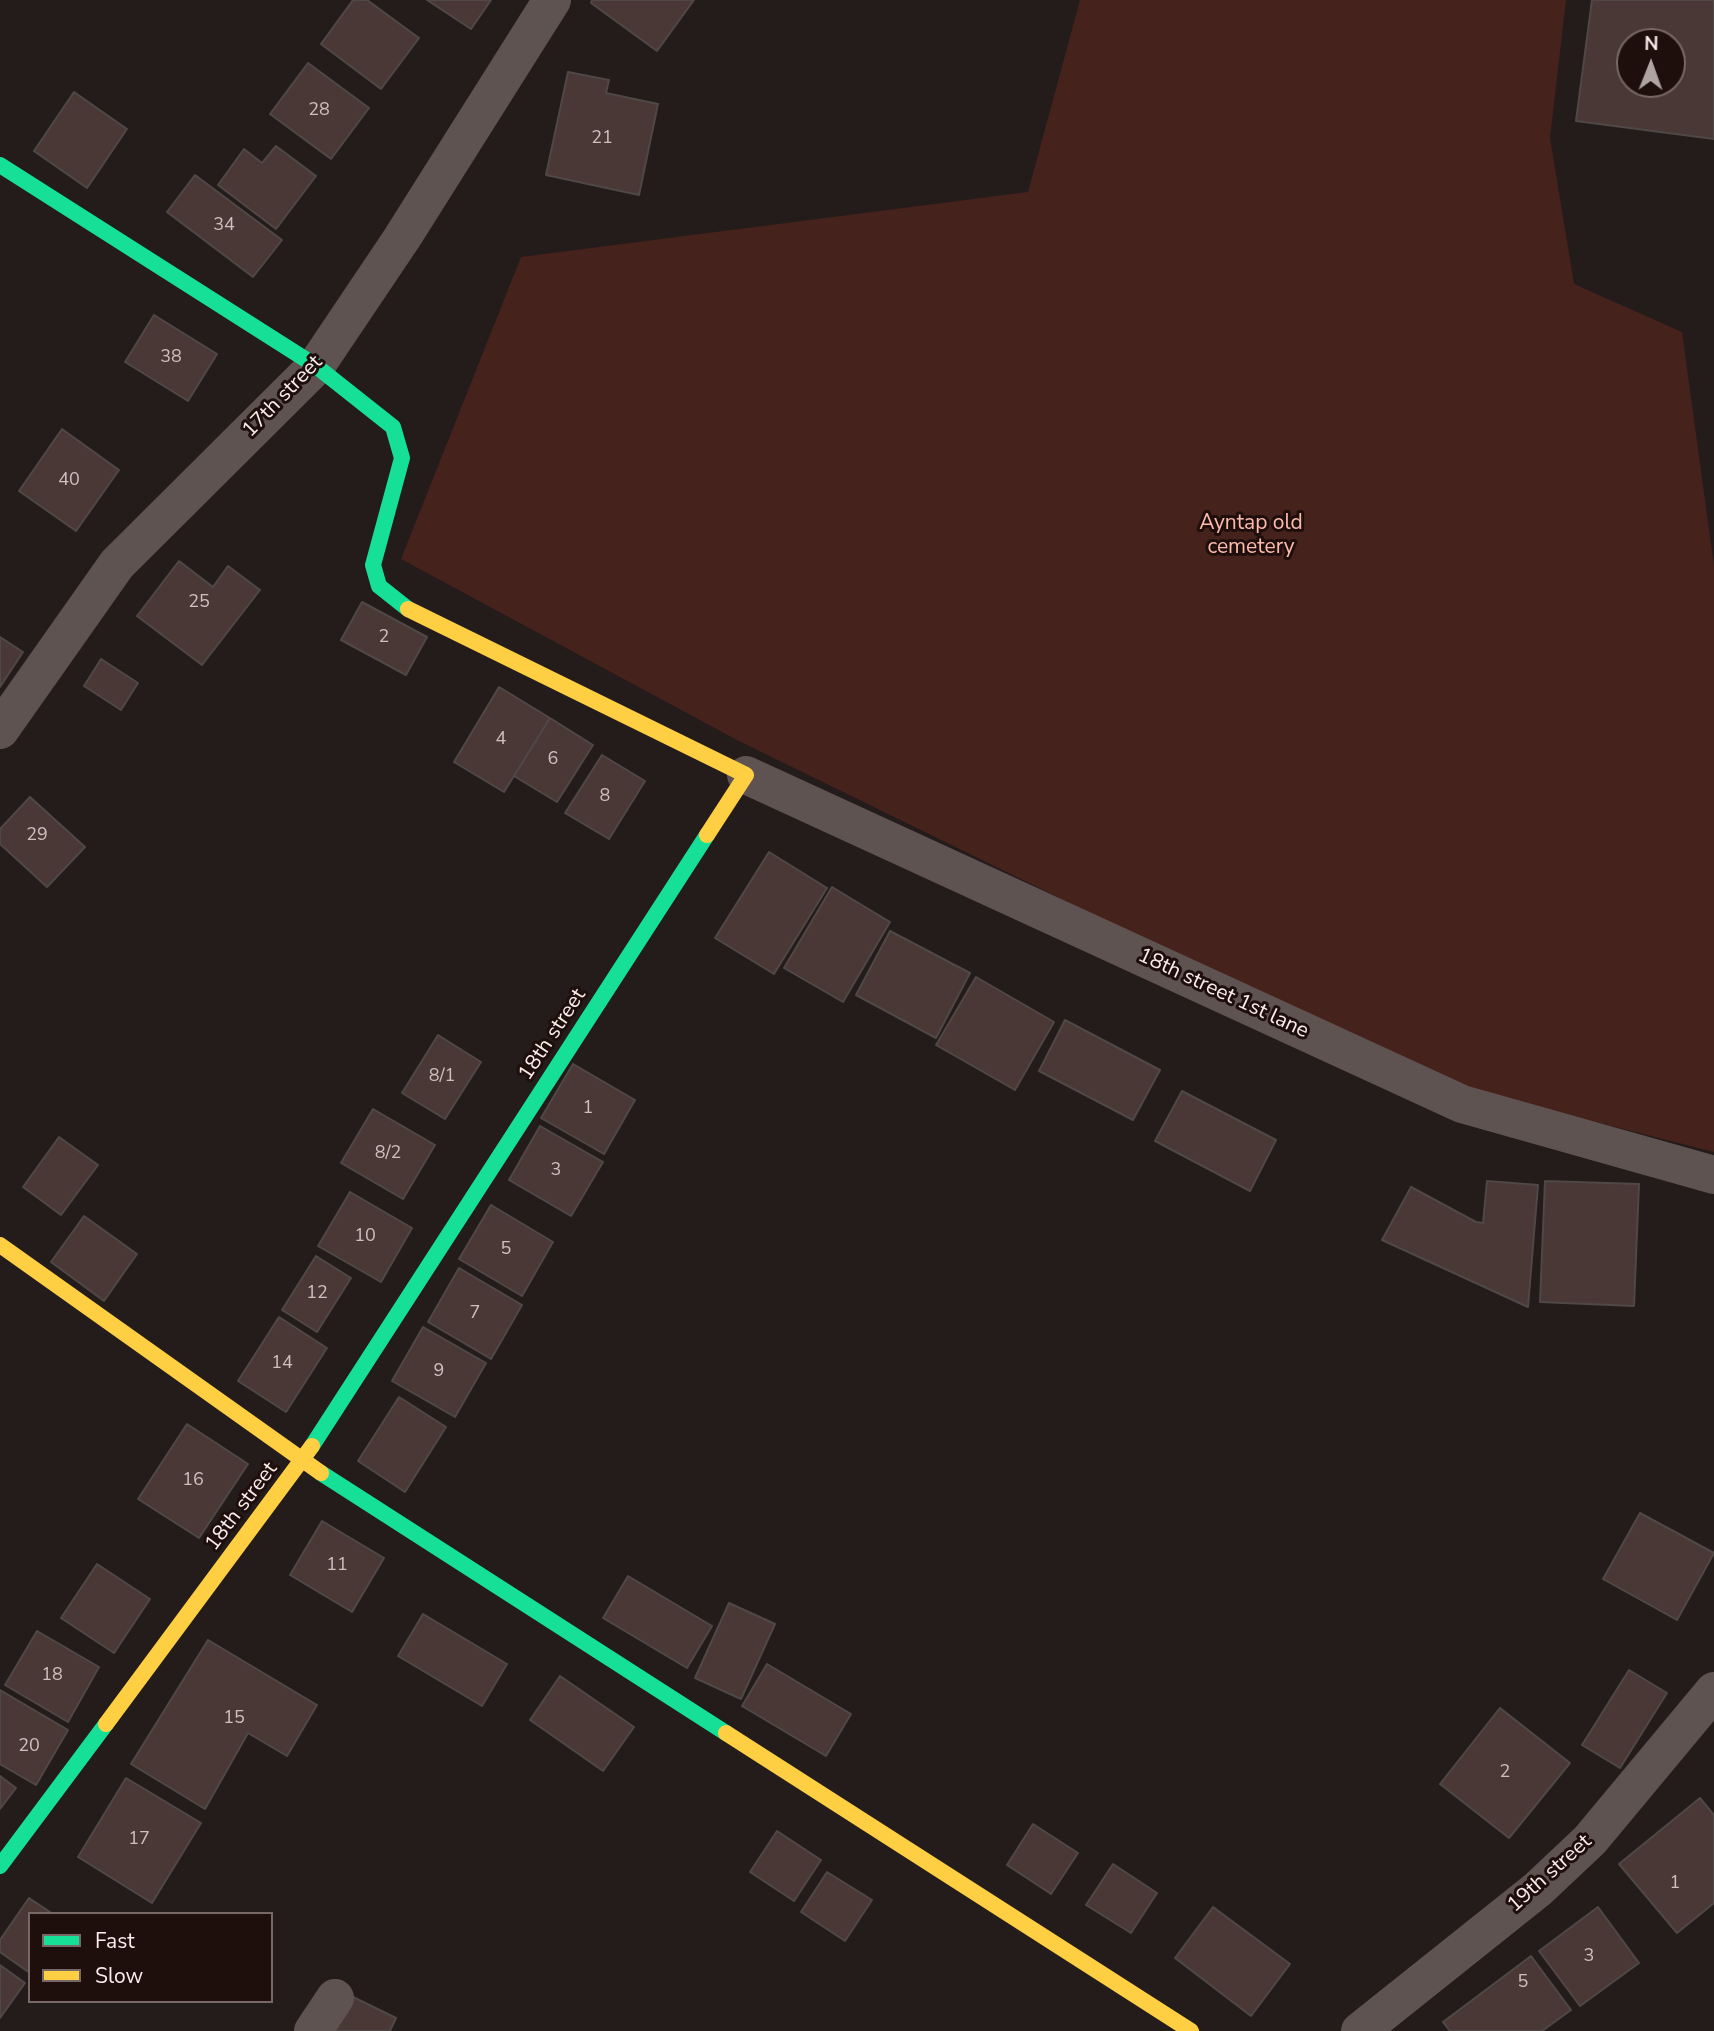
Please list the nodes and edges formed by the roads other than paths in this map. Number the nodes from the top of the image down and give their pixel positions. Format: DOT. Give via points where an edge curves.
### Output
graph roads {
  1 [pos="552,0"];
  2 [pos="0,165"];
  3 [pos="316,366"];
  4 [pos="0,730"];
  5 [pos="746,775"];
  6 [pos="1714,1175"];
  7 [pos="0,1245"];
  8 [pos="302,1461"];
  9 [pos="1714,1691"];
  10 [pos="0,1866"];
  11 [pos="335,1998"];
  12 [pos="313,2031"];
  13 [pos="1191,2031"];
  14 [pos="1360,2031"];
  1 -- 3 [label="street, 17th street"];
  2 -- 3 [label="street"];
  3 -- 4 [label="street, 17th street" via="117,564"];
  3 -- 5 [label="street" via="393,427 402,458 373,565 379,586 401,606"];
  5 -- 6 [label="street, 18th street 1st lane" via="1462,1104"];
  5 -- 8 [label="street, 18th street"];
  7 -- 8 [label="street"];
  8 -- 10 [label="street, 18th street"];
  8 -- 13 [label="street"];
  9 -- 14 [label="street, 19th street" via="1590,1840 1538,1889"];
  11 -- 12 [label="street"];
}
